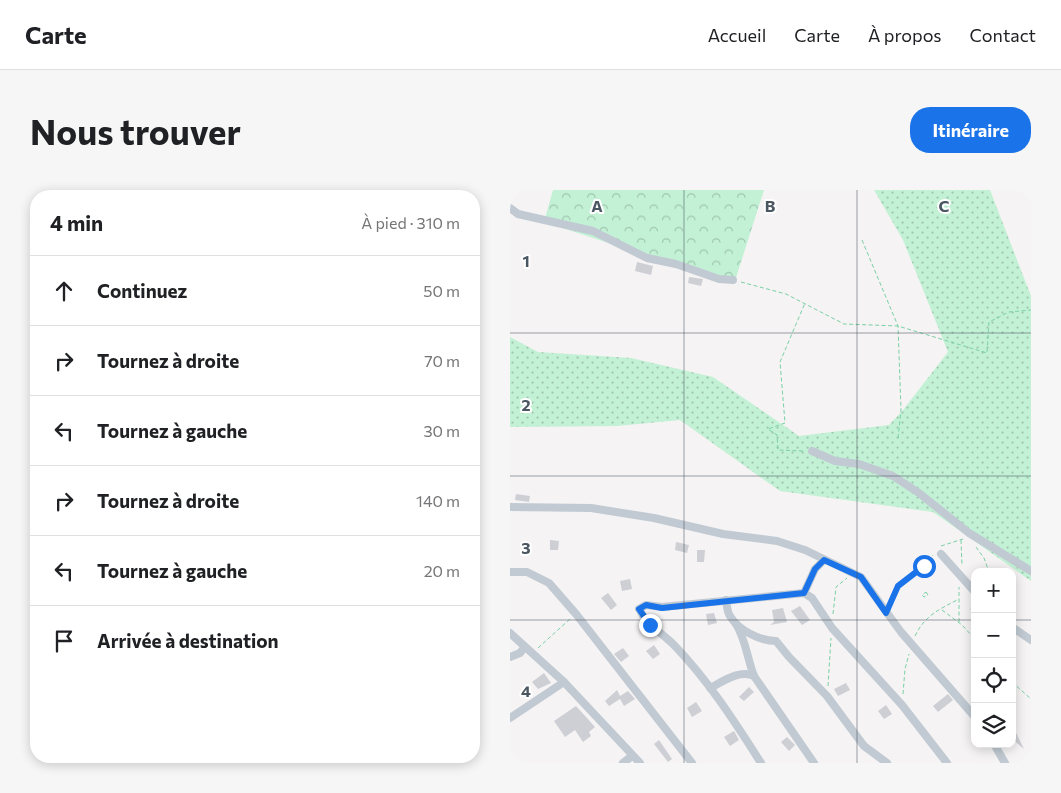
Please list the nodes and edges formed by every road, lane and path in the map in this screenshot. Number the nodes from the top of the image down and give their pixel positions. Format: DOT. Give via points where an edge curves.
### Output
graph roads {
  1 [pos="510,208"];
  2 [pos="514,215"];
  3 [pos="862,240"];
  4 [pos="733,280"];
  5 [pos="805,303"];
  6 [pos="1031,310"];
  7 [pos="898,326"];
  8 [pos="898,439"];
  9 [pos="812,451"];
  10 [pos="510,507"];
  11 [pos="969,537"];
  12 [pos="974,544"];
  13 [pos="941,554"];
  14 [pos="824,560"];
  15 [pos="988,568"];
  16 [pos="1031,571"];
  17 [pos="510,572"];
  18 [pos="971,588"];
  19 [pos="804,593"];
  20 [pos="959,599"];
  21 [pos="726,600"];
  22 [pos="886,613"];
  23 [pos="576,614"];
  24 [pos="734,621"];
  25 [pos="1016,630"];
  26 [pos="510,633"];
  27 [pos="971,634"];
  28 [pos="1031,640"];
  29 [pos="524,648"];
  30 [pos="532,654"];
  31 [pos="510,657"];
  32 [pos="754,676"];
  33 [pos="564,682"];
  34 [pos="1016,686"];
  35 [pos="710,688"];
  36 [pos="1031,699"];
  37 [pos="971,712"];
  38 [pos="510,718"];
  39 [pos="996,748"];
  40 [pos="632,756"];
  41 [pos="623,763"];
  42 [pos="640,763"];
  43 [pos="692,763"];
  44 [pos="761,763"];
  45 [pos="814,763"];
  46 [pos="887,763"];
  47 [pos="948,763"];
  48 [pos="1005,763"];
  1 -- 2 [label="street"];
  2 -- 4 [label="street" via="593,231 647,258 719,279"];
  3 -- 7 [label="path"];
  4 -- 5 [label="path" via="786,294"];
  5 -- 7 [label="path" via="844,324"];
  5 -- 9 [label="path" via="780,362 785,423 768,429 776,435 778,450"];
  6 -- 7 [label="path" via="1009,312 989,322 987,353"];
  7 -- 8 [label="path" via="901,410"];
  9 -- 16 [label="street" via="835,461 859,464 893,476 969,533"];
  10 -- 14 [label="street" via="591,508 654,518 722,534 777,541"];
  11 -- 22 [label="path" via="942,544 924,566 898,586"];
  12 -- 15 [label="path"];
  13 -- 18 [label="street"];
  14 -- 19 [label="street" via="815,569"];
  14 -- 22 [label="street" via="861,577"];
  17 -- 23 [label="street" via="526,572 549,583"];
  19 -- 21 [label="street"];
  19 -- 47 [label="street" via="812,598 832,628 902,705"];
  20 -- 27 [label="path" via="941,609"];
  21 -- 24 [label="street" via="729,616"];
  21 -- 35 [label="street" via="662,608 646,605 639,609 650,625 674,645"];
  22 -- 37 [label="street"];
  23 -- 30 [label="path"];
  23 -- 43 [label="street"];
  24 -- 32 [label="street"];
  24 -- 46 [label="street" via="752,635 776,641 827,696 864,746"];
  25 -- 28 [label="street"];
  26 -- 29 [label="street"];
  29 -- 30 [label="street"];
  29 -- 31 [label="street"];
  30 -- 33 [label="street"];
  32 -- 35 [label="street" via="743,674"];
  32 -- 45 [label="street"];
  33 -- 38 [label="street"];
  33 -- 40 [label="street"];
  34 -- 36 [label="path"];
  35 -- 44 [label="street"];
  39 -- 48 [label="street"];
  40 -- 41 [label="street"];
  40 -- 42 [label="street"];
}
